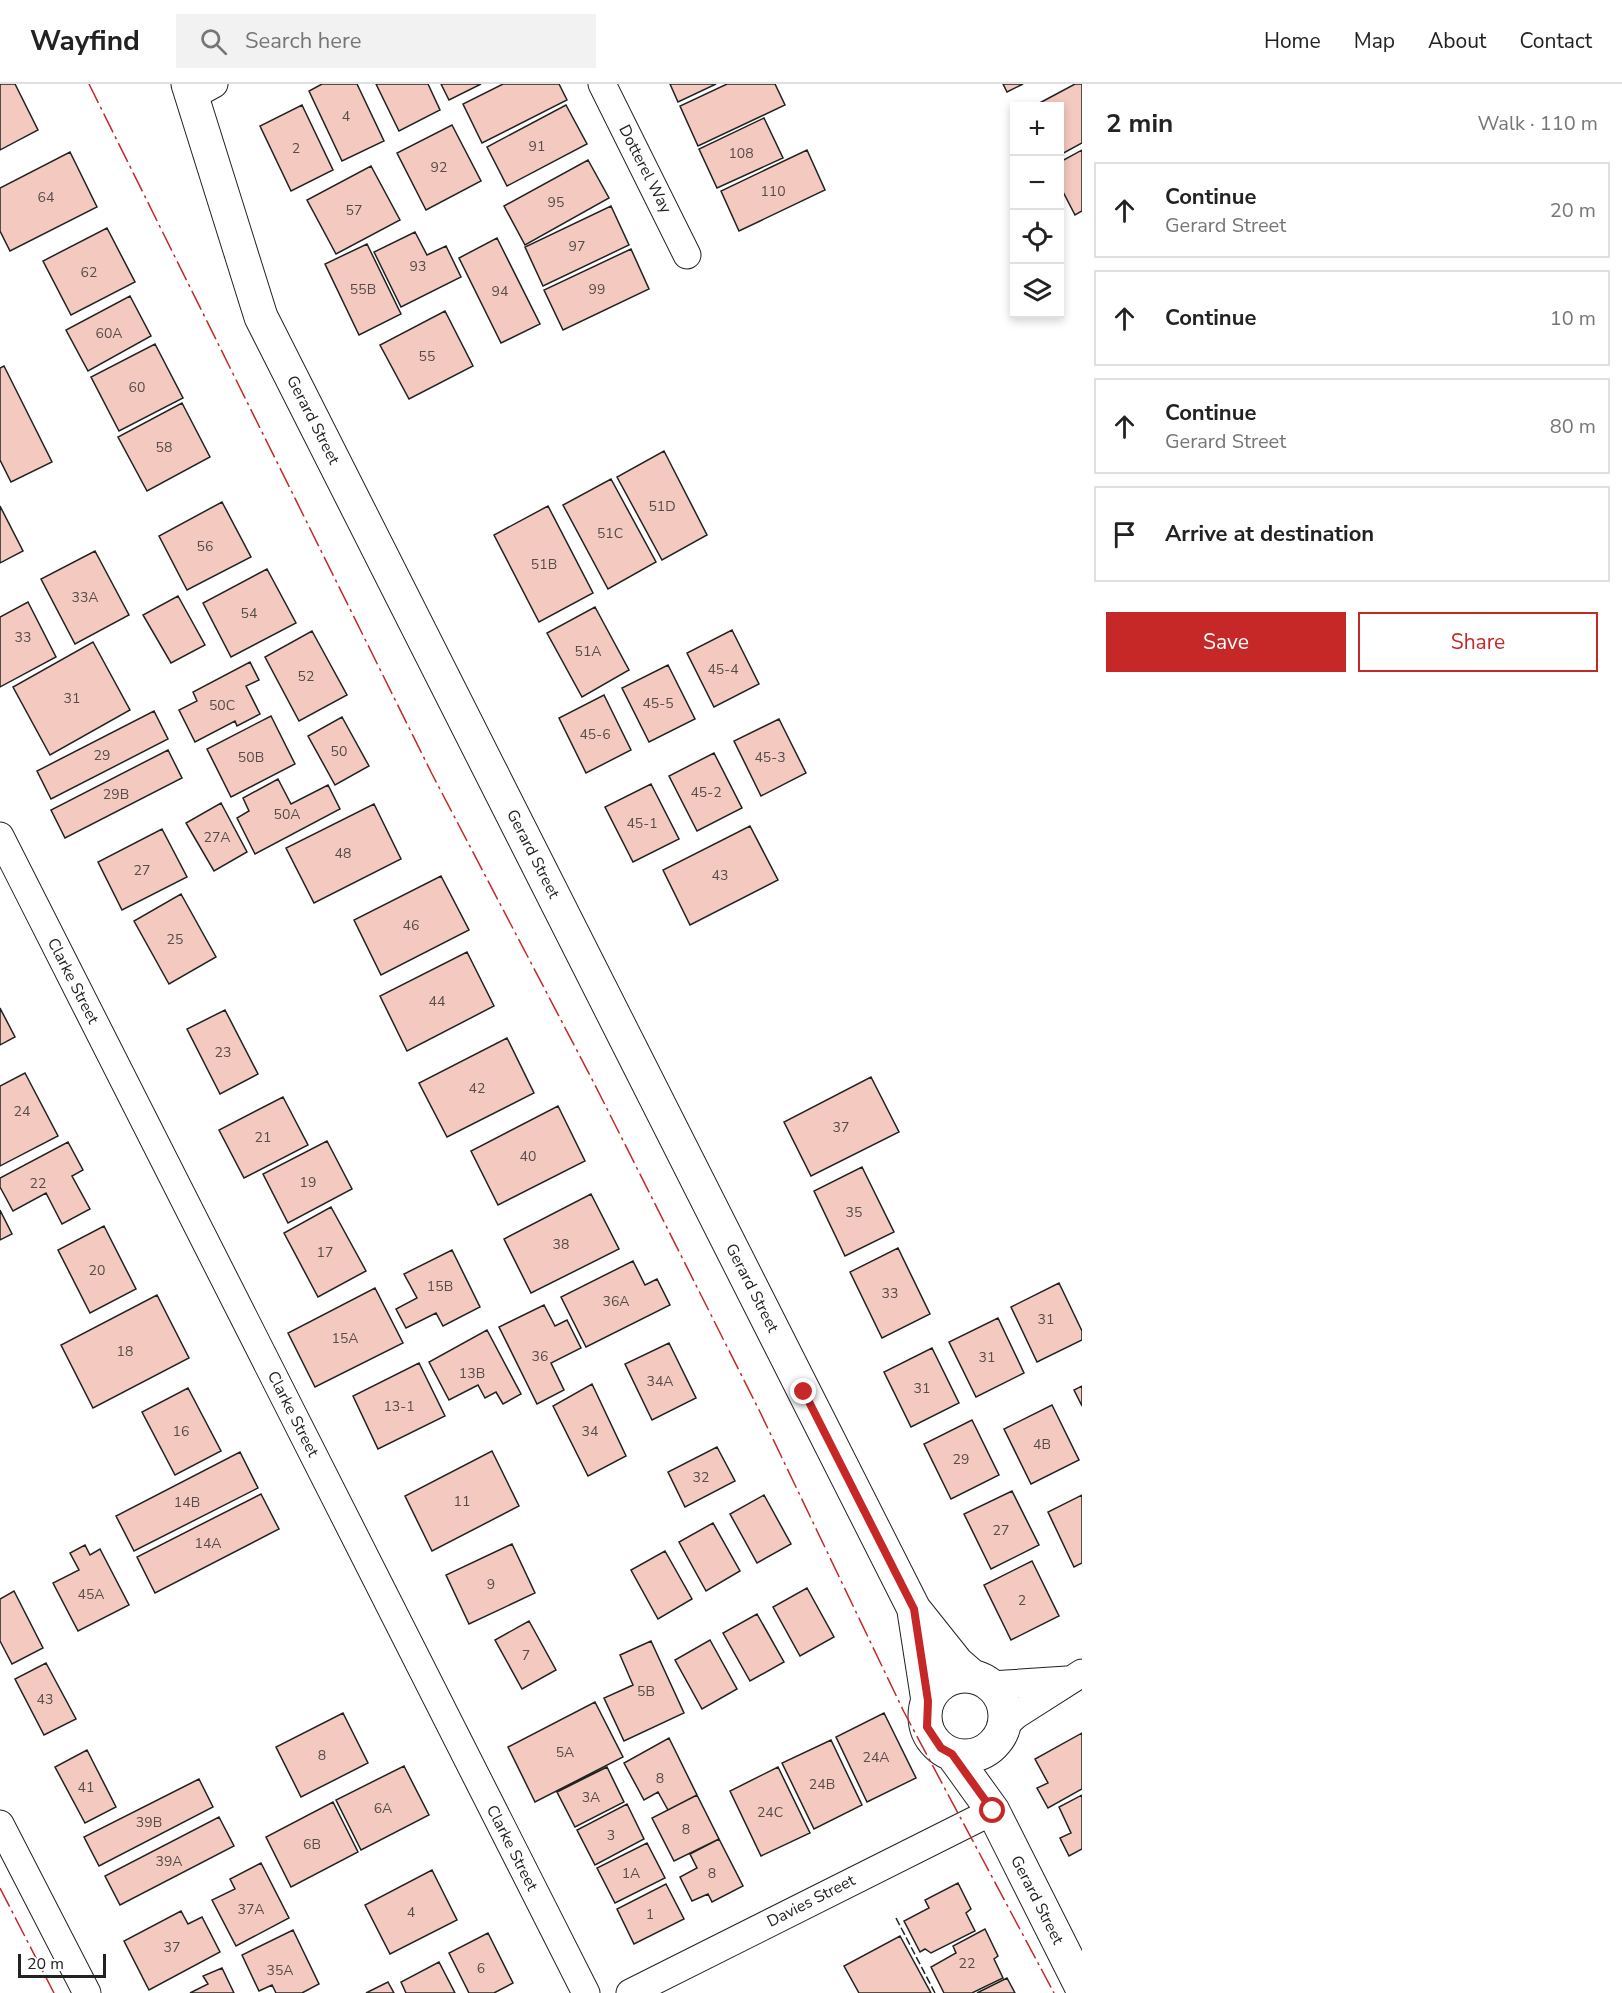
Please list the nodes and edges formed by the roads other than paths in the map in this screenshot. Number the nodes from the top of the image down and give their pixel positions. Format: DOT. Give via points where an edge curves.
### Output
graph roads {
  1 [pos="602,84"];
  2 [pos="198,88"];
  3 [pos="687,255"];
  4 [pos="0,836"];
  5 [pos="914,1609"];
  6 [pos="1075,1676"];
  7 [pos="982,1681"];
  8 [pos="928,1701"];
  9 [pos="998,1736"];
  10 [pos="952,1754"];
  11 [pos="993,1811"];
  12 [pos="0,1824"];
  13 [pos="1082,1988"];
  14 [pos="87,1993"];
  15 [pos="586,1993"];
  16 [pos="630,1993"];
  1 -- 3 [label="street, Dotterel Way"];
  2 -- 5 [label="street, Gerard Street" via="261,317"];
  4 -- 15 [label="street, Clarke Street"];
  5 -- 7 [label="street, Gerard Street" via="957,1663"];
  5 -- 8 [label="street, Gerard Street"];
  6 -- 7 [label="street"];
  6 -- 9 [label="street"];
  7 -- 8 [label="street" via="958,1676 946,1681"];
  7 -- 9 [label="street" via="999,1692 1003,1703"];
  8 -- 10 [label="street" via="927,1727 941,1748"];
  9 -- 10 [label="street" via="973,1755"];
  9 -- 11 [label="street, Gerard Street"];
  10 -- 11 [label="street, Gerard Street"];
  11 -- 13 [label="street, Gerard Street"];
  11 -- 16 [label="street, Davies Street"];
  12 -- 14 [label="street"];
}
